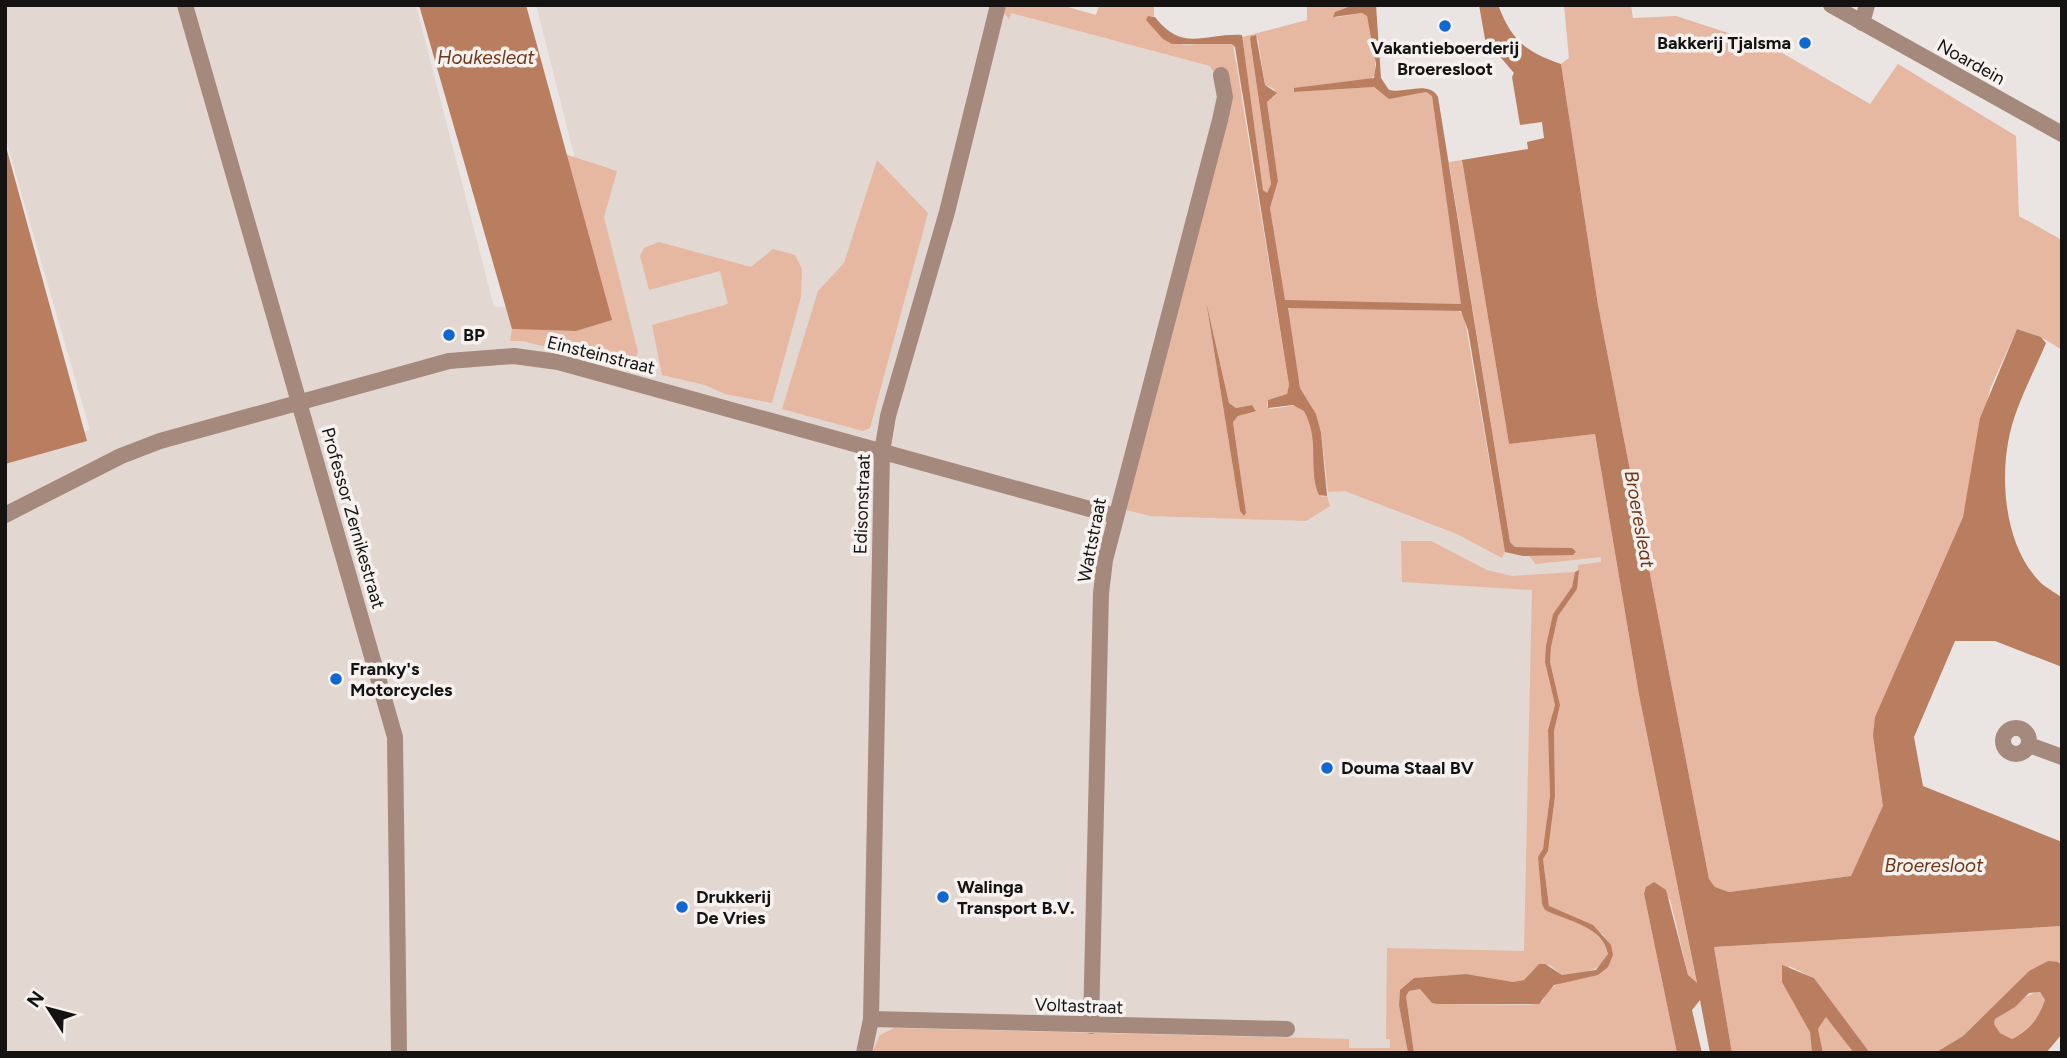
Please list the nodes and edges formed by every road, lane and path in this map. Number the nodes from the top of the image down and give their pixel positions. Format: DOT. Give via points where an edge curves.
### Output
graph roads {
  1 [pos="185,5"];
  2 [pos="998,5"];
  3 [pos="1830,5"];
  4 [pos="1867,5"];
  5 [pos="1862,23"];
  6 [pos="1221,75"];
  7 [pos="2062,134"];
  8 [pos="299,402"];
  9 [pos="883,452"];
  10 [pos="5,515"];
  11 [pos="1115,516"];
  12 [pos="2029,745"];
  13 [pos="2062,757"];
  14 [pos="871,1019"];
  15 [pos="1091,1026"];
  16 [pos="1287,1029"];
  17 [pos="399,1053"];
  18 [pos="864,1053"];
  1 -- 8 [label="street, Professor Zernikestraat"];
  2 -- 9 [label="street, Edisonstraat" via="947,212 888,416"];
  3 -- 5 [label="street, Noardein"];
  4 -- 5 [label="street"];
  5 -- 7 [label="street, Noardein"];
  6 -- 11 [label="street, Wattstraat" via="1225,97 1220,120"];
  8 -- 9 [label="street, Einsteinstraat" via="449,361 514,356 558,362"];
  8 -- 10 [label="street, Einsteinstraat" via="147,446"];
  8 -- 17 [label="street, Professor Zernikestraat" via="396,737"];
  9 -- 11 [label="street, Einsteinstraat"];
  9 -- 14 [label="street, Edisonstraat"];
  11 -- 15 [label="street, Wattstraat" via="1101,593"];
  12 -- 13 [label="street"];
  14 -- 15 [label="street, Voltastraat"];
  14 -- 18 [label="street, Edisonstraat"];
  15 -- 16 [label="street, Voltastraat"];
}
